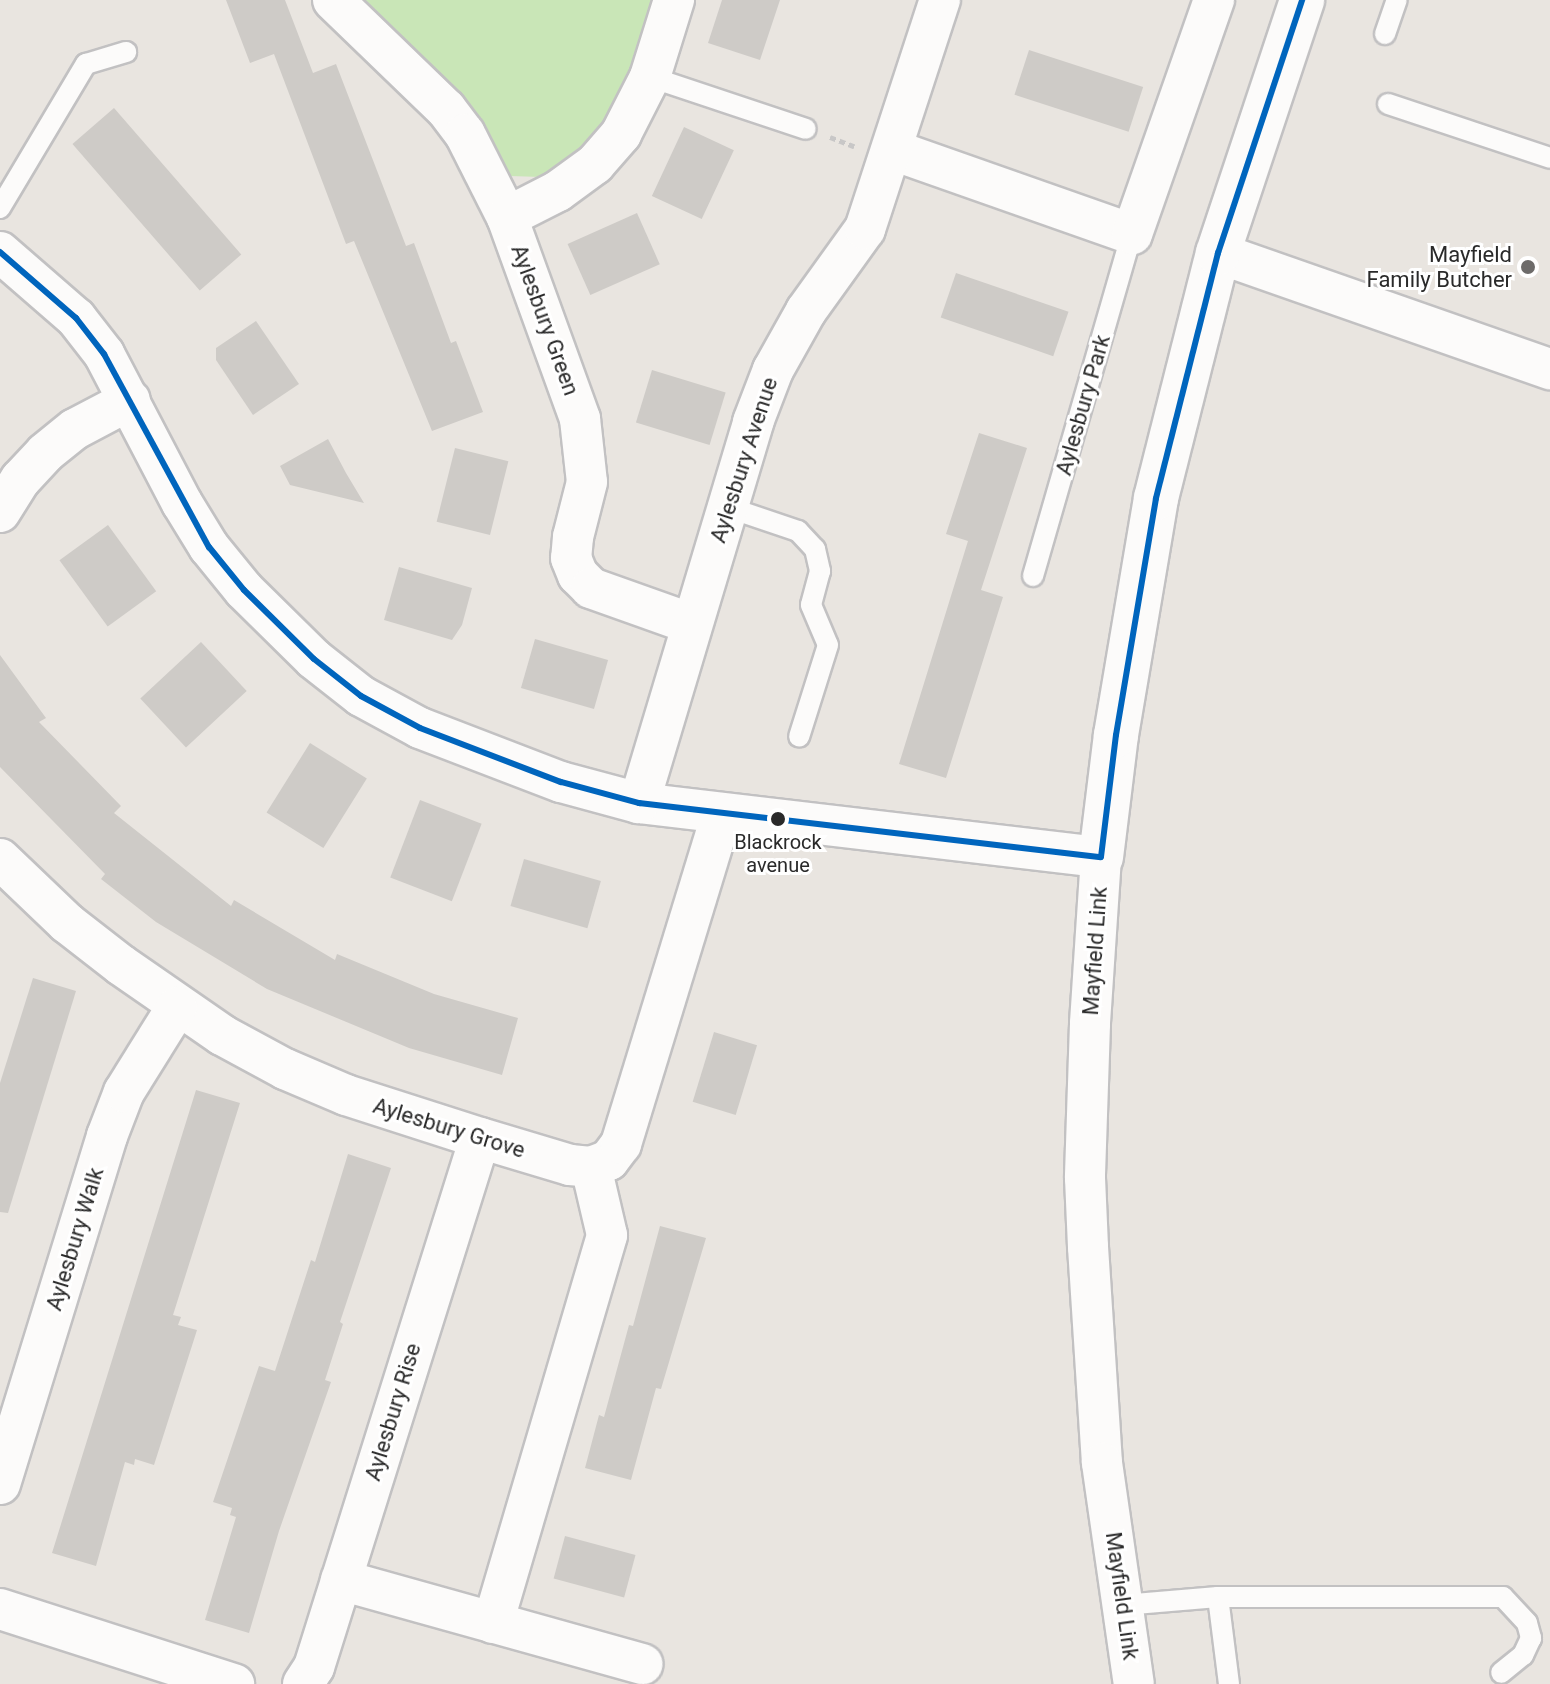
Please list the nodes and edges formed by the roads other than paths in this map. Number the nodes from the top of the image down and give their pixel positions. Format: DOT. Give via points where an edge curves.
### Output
graph roads {
  1 [pos="333,0"];
  2 [pos="674,0"];
  3 [pos="940,0"];
  4 [pos="1214,0"];
  5 [pos="1302,0"];
  6 [pos="1397,0"];
  7 [pos="1385,34"];
  8 [pos="126,52"];
  9 [pos="650,77"];
  10 [pos="1388,104"];
  11 [pos="806,129"];
  12 [pos="893,150"];
  13 [pos="1550,158"];
  14 [pos="0,208"];
  15 [pos="507,217"];
  16 [pos="1132,234"];
  17 [pos="0,252"];
  18 [pos="1218,253"];
  19 [pos="1550,369"];
  20 [pos="130,400"];
  21 [pos="727,507"];
  22 [pos="0,512"];
  23 [pos="1033,576"];
  24 [pos="692,624"];
  25 [pos="799,737"];
  26 [pos="639,803"];
  27 [pos="721,816"];
  28 [pos="1101,857"];
  29 [pos="0,859"];
  30 [pos="177,1007"];
  31 [pos="480,1138"];
  32 [pos="591,1167"];
  33 [pos="0,1484"];
  34 [pos="341,1580"];
  35 [pos="1218,1597"];
  36 [pos="1123,1605"];
  37 [pos="0,1609"];
  38 [pos="493,1623"];
  39 [pos="642,1664"];
  40 [pos="1501,1673"];
  41 [pos="234,1684"];
  42 [pos="303,1684"];
  43 [pos="1134,1684"];
  44 [pos="1229,1684"];
  1 -- 15 [label="street, Aylesbury Green" via="446,109 465,134"];
  2 -- 9 [label="street"];
  3 -- 12 [label="street, Aylesbury Avenue"];
  4 -- 16 [label="street, Aylesbury Park"];
  5 -- 18 [label="street, Mayfield Link"];
  6 -- 7 [label="lane"];
  8 -- 14 [label="lane" via="86,64"];
  9 -- 11 [label="lane"];
  9 -- 15 [label="street" via="621,134 595,164 558,191"];
  10 -- 13 [label="lane"];
  12 -- 16 [label="street"];
  12 -- 21 [label="street, Aylesbury Avenue" via="865,229 806,311 773,370"];
  15 -- 24 [label="street, Aylesbury Green" via="580,419 587,482 573,537 571,558 578,575 591,588"];
  16 -- 23 [label="lane, Aylesbury Park"];
  17 -- 20 [label="street" via="76,318"];
  18 -- 19 [label="street"];
  18 -- 28 [label="street, Mayfield Link" via="1156,498 1120,705"];
  20 -- 22 [label="street" via="75,429 45,453"];
  20 -- 26 [label="street" via="209,547 277,626 314,659 361,696 420,728 561,782"];
  21 -- 24 [label="street, Aylesbury Avenue"];
  21 -- 25 [label="lane" via="798,531 815,549 820,571 811,605 828,645"];
  24 -- 26 [label="street, Aylesbury Avenue"];
  26 -- 27 [label="street"];
  27 -- 28 [label="street"];
  27 -- 32 [label="street" via="621,1144 609,1160"];
  28 -- 36 [label="street, Mayfield Link" via="1085,1178 1095,1380"];
  29 -- 30 [label="street, Aylesbury Grove" via="67,923"];
  30 -- 31 [label="street, Aylesbury Grove" via="285,1069 346,1095"];
  30 -- 33 [label="street, Aylesbury Walk" via="124,1092 107,1136"];
  31 -- 32 [label="street, Aylesbury Grove"];
  31 -- 34 [label="street, Aylesbury Rise"];
  32 -- 38 [label="street" via="607,1235"];
  34 -- 38 [label="street"];
  34 -- 42 [label="street, Aylesbury Rise" via="314,1667"];
  35 -- 36 [label="lane"];
  35 -- 40 [label="lane" via="1503,1597 1527,1623 1531,1638 1523,1655"];
  35 -- 44 [label="lane"];
  36 -- 43 [label="street, Mayfield Link"];
  37 -- 41 [label="street"];
  38 -- 39 [label="street"];
}
